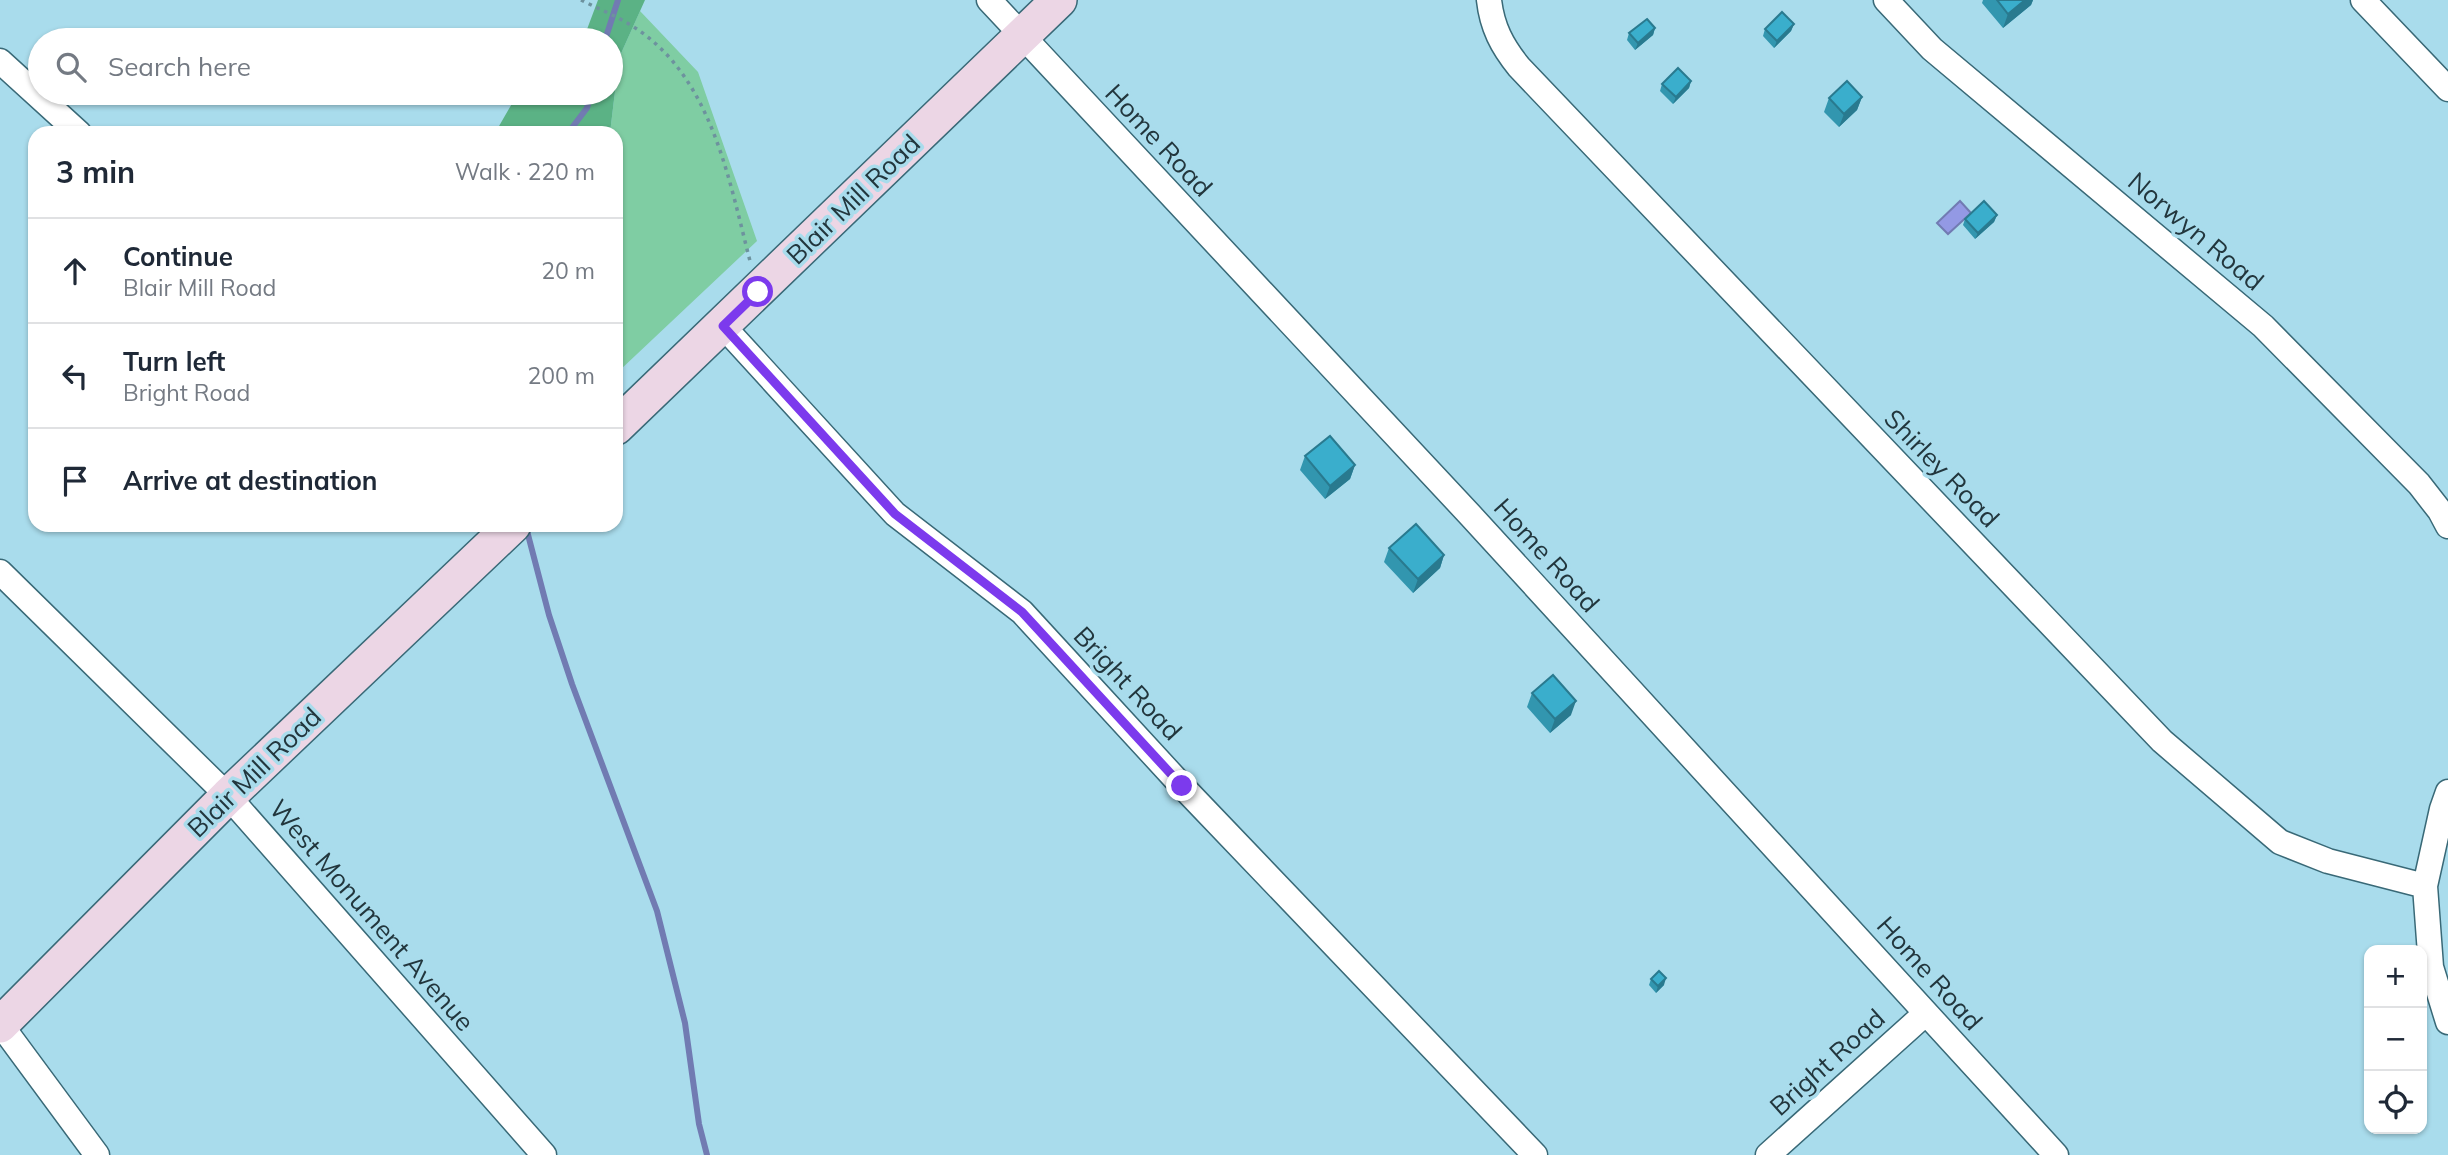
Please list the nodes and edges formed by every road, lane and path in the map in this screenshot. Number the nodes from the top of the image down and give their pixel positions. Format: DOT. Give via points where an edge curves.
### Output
graph roads {
  1 [pos="581,0"];
  2 [pos="989,0"];
  3 [pos="1059,0"];
  4 [pos="1489,0"];
  5 [pos="1886,0"];
  6 [pos="2363,0"];
  7 [pos="1021,36"];
  8 [pos="0,61"];
  9 [pos="28,87"];
  10 [pos="2448,89"];
  11 [pos="48,105"];
  12 [pos="71,126"];
  13 [pos="758,292"];
  14 [pos="723,326"];
  15 [pos="623,420"];
  16 [pos="2448,526"];
  17 [pos="505,532"];
  18 [pos="0,572"];
  19 [pos="2448,792"];
  20 [pos="228,796"];
  21 [pos="2425,887"];
  22 [pos="1926,1013"];
  23 [pos="2448,1022"];
  24 [pos="0,1025"];
  25 [pos="97,1155"];
  26 [pos="544,1155"];
  27 [pos="1535,1155"];
  28 [pos="1768,1155"];
  29 [pos="2056,1155"];
  1 -- 13 [label="path" via="631,25 670,60 698,95 728,180"];
  2 -- 7 [label="street, Home Road"];
  3 -- 7 [label="main road, Blair Mill Road"];
  4 -- 21 [label="street, Shirley Road" via="1498,37 1519,67 2162,741 2280,842 2328,861"];
  5 -- 16 [label="street, Norwyn Road" via="1932,49 2263,326 2420,484"];
  6 -- 10 [label="street"];
  7 -- 13 [label="main road, Blair Mill Road"];
  7 -- 22 [label="street, Home Road" via="1472,516"];
  8 -- 9 [label="street"];
  11 -- 12 [label="street"];
  13 -- 14 [label="main road, Blair Mill Road"];
  14 -- 15 [label="main road, Blair Mill Road"];
  14 -- 27 [label="street, Bright Road" via="895,514 1022,612"];
  17 -- 20 [label="main road, Blair Mill Road"];
  18 -- 20 [label="street, West Monument Avenue"];
  19 -- 21 [label="street"];
  20 -- 24 [label="main road, Blair Mill Road"];
  20 -- 26 [label="street, West Monument Avenue"];
  21 -- 23 [label="street" via="2431,967"];
  22 -- 28 [label="street, Bright Road"];
  22 -- 29 [label="street, Home Road"];
  24 -- 25 [label="street"];
}
